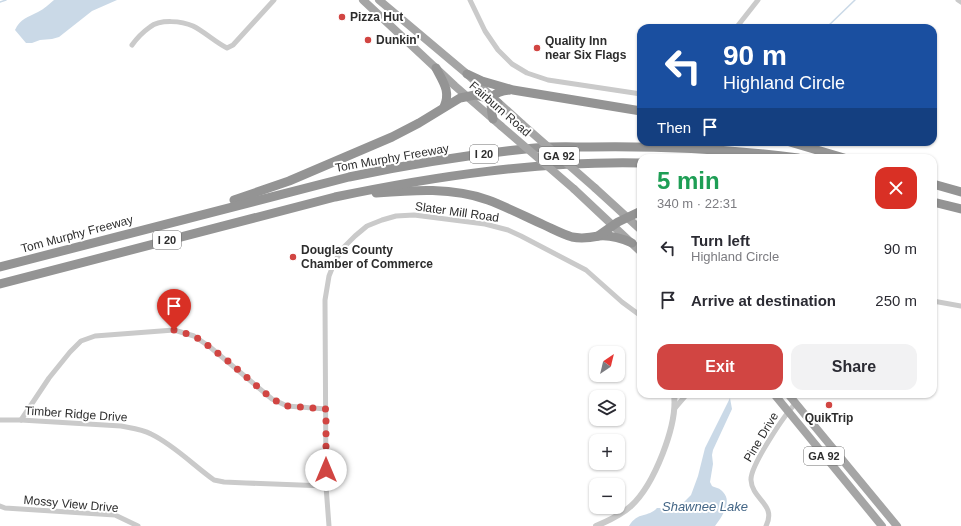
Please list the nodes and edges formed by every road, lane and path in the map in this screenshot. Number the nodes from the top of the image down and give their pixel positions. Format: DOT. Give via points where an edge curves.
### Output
graph roads {
  1 [pos="274,0"];
  2 [pos="363,0"];
  3 [pos="380,0"];
  4 [pos="470,0"];
  5 [pos="758,0"];
  6 [pos="958,0"];
  7 [pos="961,2"];
  8 [pos="739,24"];
  9 [pos="132,45"];
  10 [pos="436,68"];
  11 [pos="467,74"];
  12 [pos="513,90"];
  13 [pos="637,93"];
  14 [pos="467,96"];
  15 [pos="494,100"];
  16 [pos="444,107"];
  17 [pos="637,110"];
  18 [pos="493,119"];
  19 [pos="804,146"];
  20 [pos="771,154"];
  21 [pos="830,154"];
  22 [pos="637,163"];
  23 [pos="937,185"];
  24 [pos="961,192"];
  25 [pos="335,196"];
  26 [pos="937,203"];
  27 [pos="961,209"];
  28 [pos="637,213"];
  29 [pos="628,218"];
  30 [pos="177,221"];
  31 [pos="613,226"];
  32 [pos="637,226"];
  33 [pos="598,236"];
  34 [pos="632,243"];
  35 [pos="637,248"];
  36 [pos="0,267"];
  37 [pos="0,284"];
  38 [pos="937,301"];
  39 [pos="961,306"];
  40 [pos="637,313"];
  41 [pos="674,398"];
  42 [pos="683,398"];
  43 [pos="777,398"];
  44 [pos="792,398"];
  45 [pos="796,403"];
  46 [pos="674,408"];
  47 [pos="326,409"];
  48 [pos="788,411"];
  49 [pos="0,420"];
  50 [pos="21,420"];
  51 [pos="326,486"];
  52 [pos="854,492"];
  53 [pos="0,506"];
  54 [pos="895,523"];
  55 [pos="138,526"];
  56 [pos="329,526"];
  57 [pos="596,526"];
  58 [pos="766,526"];
  59 [pos="882,526"];
  1 -- 9 [label="street" via="233,45 227,48 193,26 180,22 162,22 151,26"];
  2 -- 10 [label="main road, Fairburn Road / GA 92"];
  3 -- 11 [label="main road, Fairburn Road / GA 92"];
  4 -- 13 [label="street" via="485,31 498,50 512,64 527,73 548,80"];
  5 -- 8 [label="street"];
  6 -- 7 [label="street"];
  10 -- 14 [label="main road, Fairburn Road / GA 92"];
  10 -- 16 [label="highway" via="447,90"];
  11 -- 12 [label="highway" via="482,82"];
  11 -- 15 [label="main road, Fairburn Road / GA 92"];
  12 -- 15 [label="highway" via="500,91"];
  12 -- 17 [label="highway"];
  14 -- 15 [label="highway" via="475,95"];
  14 -- 16 [label="highway"];
  14 -- 18 [label="main road, Fairburn Road / GA 92"];
  15 -- 18 [label="highway" via="490,106"];
  15 -- 29 [label="main road, Fairburn Road / GA 92, bridge"];
  16 -- 30 [label="highway" via="406,131 357,153 289,181"];
  18 -- 31 [label="main road, Fairburn Road / GA 92, bridge"];
  19 -- 21 [label="highway"];
  20 -- 30 [label="highway, Tom Murphy Freeway / I 20" via="701,148 537,147 400,166"];
  22 -- 25 [label="highway, I 20" via="545,165 492,170"];
  23 -- 24 [label="highway"];
  25 -- 33 [label="highway" via="404,191 462,194 489,200 571,236 587,239"];
  25 -- 37 [label="highway, I 20"];
  26 -- 27 [label="highway"];
  28 -- 29 [label="highway"];
  29 -- 31 [label="highway"];
  29 -- 32 [label="main road, Fairburn Road / GA 92"];
  30 -- 36 [label="highway, Tom Murphy Freeway / I 20"];
  31 -- 33 [label="highway"];
  31 -- 34 [label="main road, Fairburn Road / GA 92"];
  33 -- 34 [label="highway" via="614,237"];
  34 -- 35 [label="main road, Fairburn Road / GA 92"];
  38 -- 39 [label="street"];
  40 -- 47 [label="street, Slater Mill Road" via="586,270 508,230 485,224 414,215 382,220 367,226 354,236 343,248 329,276 325,300"];
  41 -- 46 [label="street"];
  42 -- 46 [label="street"];
  43 -- 48 [label="main road, GA 92"];
  44 -- 45 [label="main road, GA 92"];
  45 -- 48 [label="street, Pine Drive"];
  45 -- 54 [label="main road, GA 92"];
  46 -- 57 [label="street" via="669,435 660,460 644,488 631,506 616,517"];
  47 -- 50 [label="street" via="287,406 272,399 204,343 194,336 174,330 95,336 81,341 49,378"];
  47 -- 51 [label="street, Slater Mill Road"];
  48 -- 52 [label="main road, GA 92"];
  48 -- 58 [label="street, Pine Drive" via="758,460 751,478 753,490 768,510 770,520"];
  49 -- 50 [label="street, Timber Ridge Drive"];
  50 -- 51 [label="street, Timber Ridge Drive" via="121,426 151,433 214,480"];
  51 -- 56 [label="street, Slater Mill Road"];
  52 -- 54 [label="main road" via="866,499 884,521"];
  52 -- 59 [label="main road, GA 92"];
  53 -- 55 [label="street, Mossy View Drive" via="115,515"];
}
